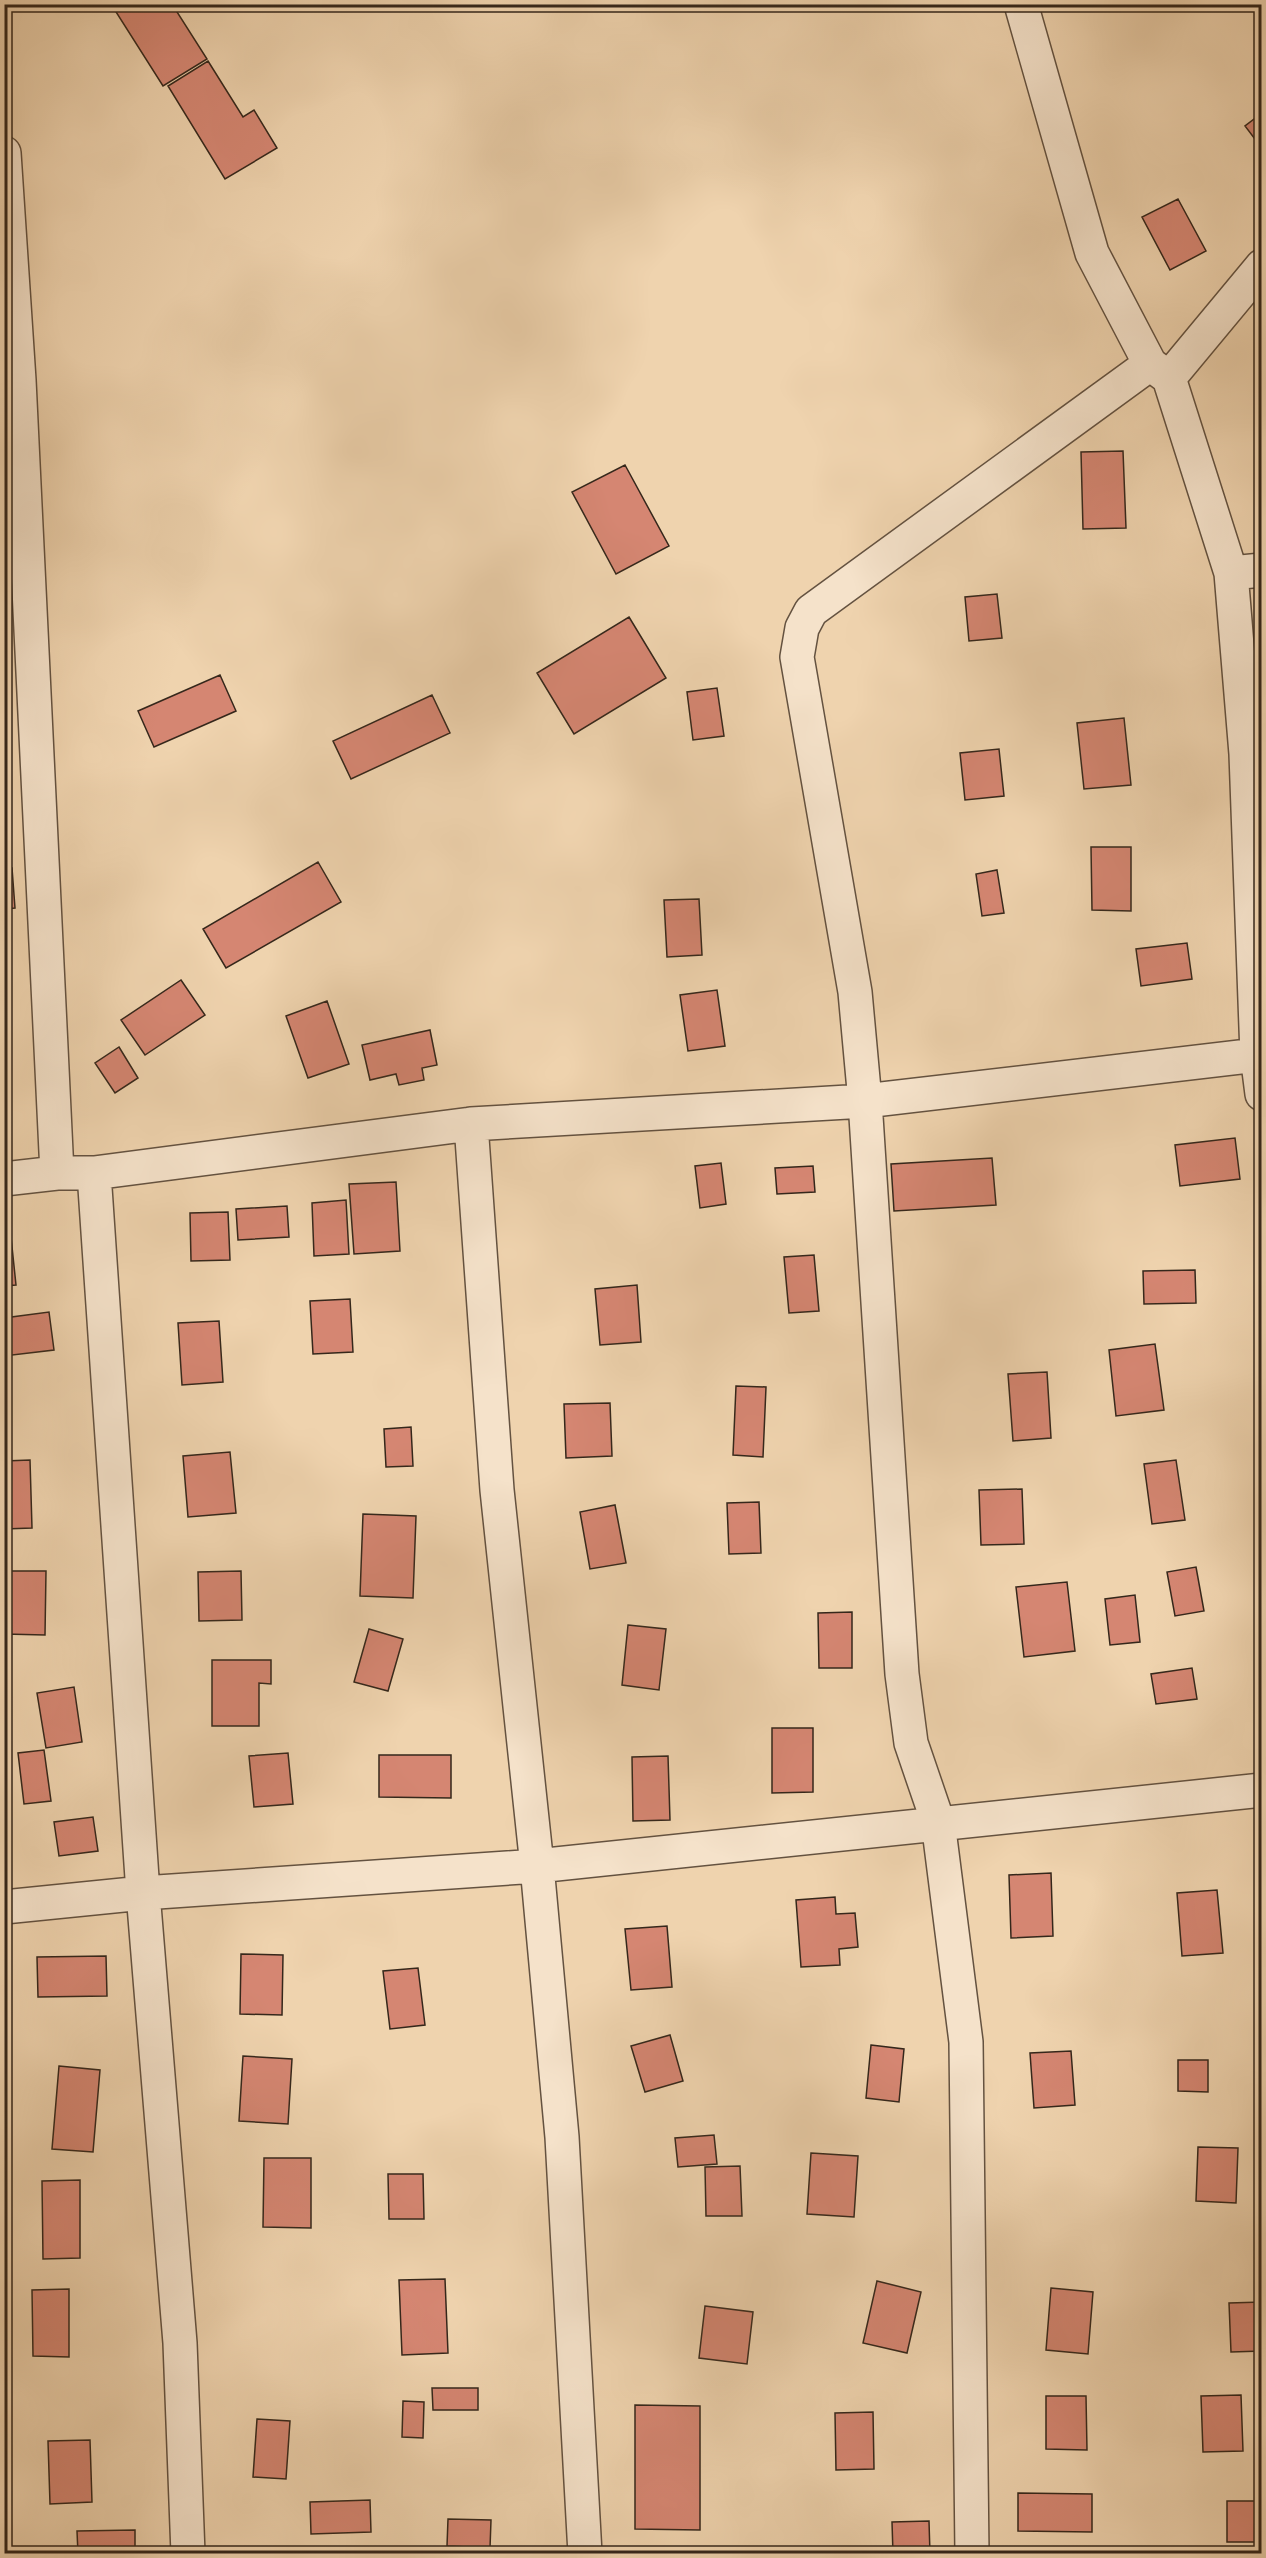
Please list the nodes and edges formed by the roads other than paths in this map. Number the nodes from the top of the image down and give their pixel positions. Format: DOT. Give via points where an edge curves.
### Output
graph roads {
  1 [pos="1021,4"];
  2 [pos="4,153"];
  3 [pos="1262,266"];
  4 [pos="1159,371"];
  5 [pos="1246,571"];
  6 [pos="1256,872"];
  7 [pos="1257,1055"];
  8 [pos="1262,1094"];
  9 [pos="865,1101"];
  10 [pos="471,1124"];
  11 [pos="57,1173"];
  12 [pos="94,1173"];
  13 [pos="4,1179"];
  14 [pos="1262,1790"];
  15 [pos="938,1822"];
  16 [pos="537,1866"];
  17 [pos="143,1893"];
  18 [pos="4,1907"];
  19 [pos="188,2553"];
  20 [pos="585,2553"];
  21 [pos="972,2553"];
  1 -- 4 [label="street" via="1092,253"];
  2 -- 11 [label="street" via="19,380"];
  3 -- 4 [label="street"];
  4 -- 5 [label="street"];
  4 -- 9 [label="street" via="811,611 802,628 797,657 855,992"];
  5 -- 6 [label="street" via="1246,754"];
  6 -- 7 [label="street"];
  7 -- 8 [label="street"];
  7 -- 9 [label="street"];
  9 -- 10 [label="street"];
  9 -- 15 [label="street" via="902,1674 911,1743"];
  10 -- 12 [label="street"];
  10 -- 16 [label="street" via="497,1490"];
  11 -- 12 [label="street"];
  11 -- 13 [label="street"];
  12 -- 17 [label="street"];
  14 -- 15 [label="street"];
  15 -- 16 [label="street"];
  15 -- 21 [label="street" via="966,2042"];
  16 -- 17 [label="street"];
  16 -- 20 [label="street" via="562,2137"];
  17 -- 18 [label="street"];
  17 -- 19 [label="street" via="180,2343"];
}
